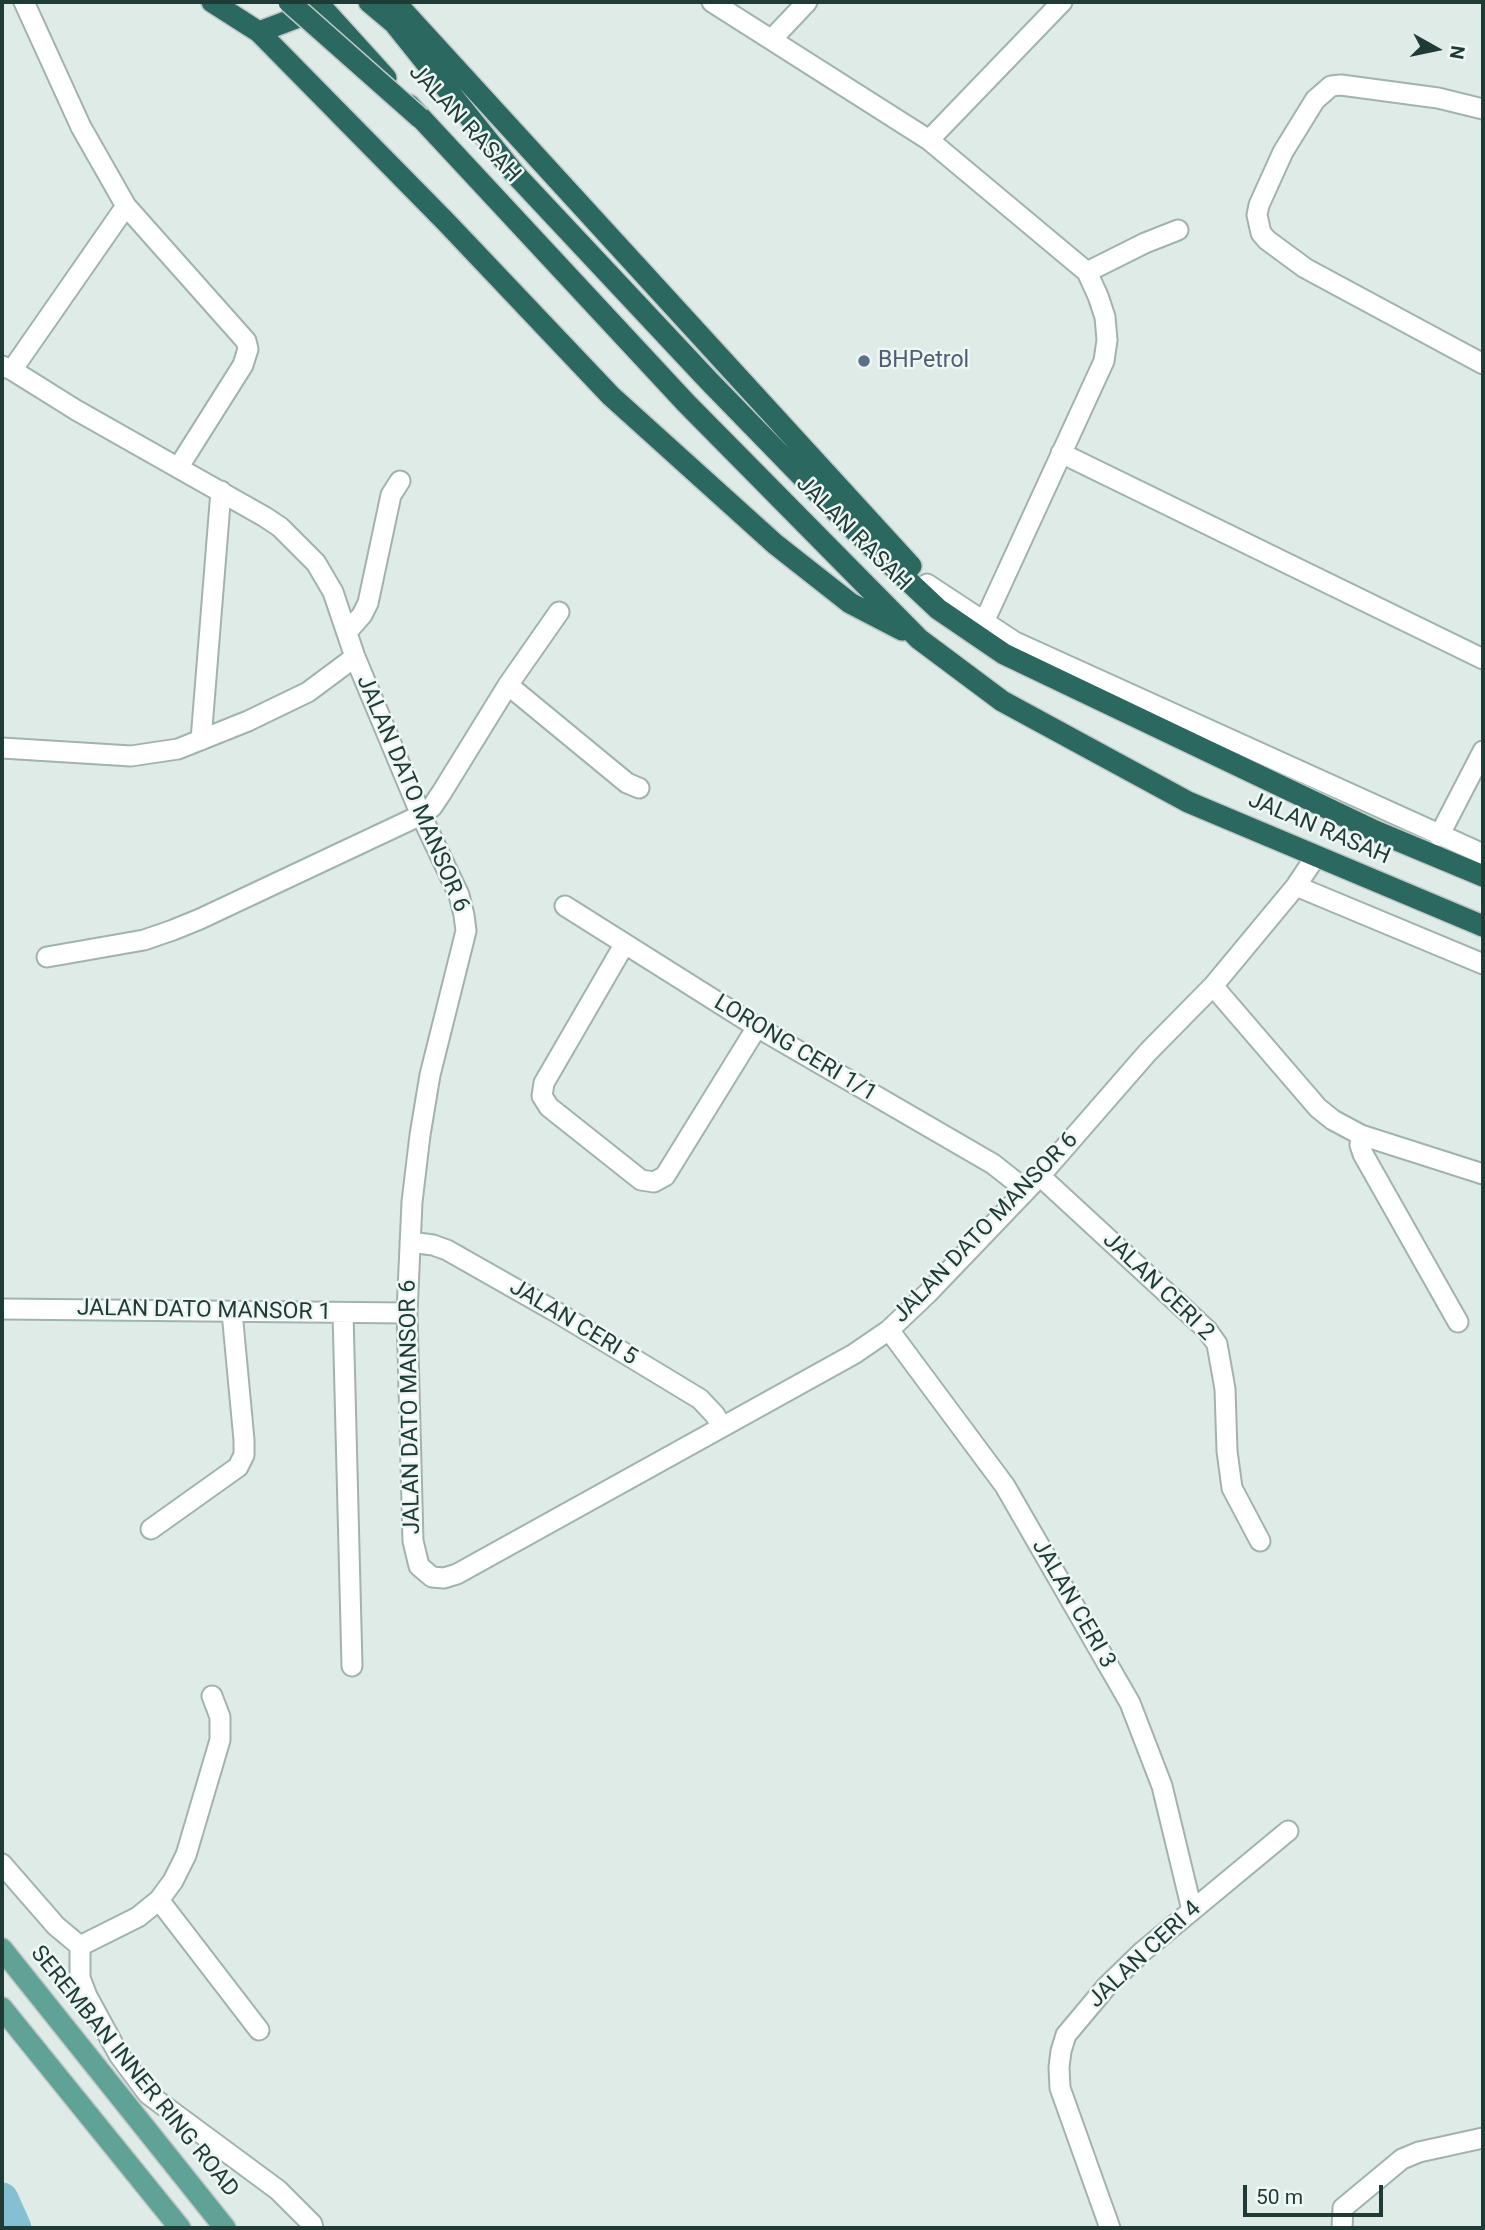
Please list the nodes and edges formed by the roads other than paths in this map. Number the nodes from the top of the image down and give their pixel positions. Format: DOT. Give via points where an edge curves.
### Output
graph roads {
  1 [pos="24,2"];
  2 [pos="212,2"];
  3 [pos="289,2"];
  4 [pos="317,2"];
  5 [pos="369,2"];
  6 [pos="375,2"];
  7 [pos="395,2"];
  8 [pos="712,2"];
  9 [pos="807,2"];
  10 [pos="1062,2"];
  11 [pos="394,23"];
  12 [pos="259,32"];
  13 [pos="772,39"];
  14 [pos="1483,108"];
  15 [pos="420,118"];
  16 [pos="929,140"];
  17 [pos="126,206"];
  18 [pos="1178,230"];
  19 [pos="1087,272"];
  20 [pos="1483,364"];
  21 [pos="7,368"];
  22 [pos="1061,453"];
  23 [pos="178,468"];
  24 [pos="400,481"];
  25 [pos="221,491"];
  26 [pos="927,584"];
  27 [pos="559,612"];
  28 [pos="984,622"];
  29 [pos="347,632"];
  30 [pos="919,639"];
  31 [pos="1004,654"];
  32 [pos="355,657"];
  33 [pos="1483,659"];
  34 [pos="508,685"];
  35 [pos="201,740"];
  36 [pos="2,748"];
  37 [pos="1483,751"];
  38 [pos="639,788"];
  39 [pos="421,815"];
  40 [pos="1439,836"];
  41 [pos="1483,855"];
  42 [pos="1315,856"];
  43 [pos="1483,876"];
  44 [pos="1296,886"];
  45 [pos="565,906"];
  46 [pos="1483,926"];
  47 [pos="624,946"];
  48 [pos="47,957"];
  49 [pos="1483,964"];
  50 [pos="1213,986"];
  51 [pos="757,1027"];
  52 [pos="1361,1135"];
  53 [pos="1483,1174"];
  54 [pos="1033,1183"];
  55 [pos="410,1242"];
  56 [pos="2,1309"];
  57 [pos="232,1312"];
  58 [pos="343,1313"];
  59 [pos="407,1313"];
  60 [pos="1458,1322"];
  61 [pos="889,1329"];
  62 [pos="722,1427"];
  63 [pos="151,1530"];
  64 [pos="1260,1541"];
  65 [pos="352,1667"];
  66 [pos="212,1696"];
  67 [pos="1288,1831"];
  68 [pos="2,1864"];
  69 [pos="159,1900"];
  70 [pos="1192,1910"];
  71 [pos="80,1946"];
  72 [pos="2,1949"];
  73 [pos="2,2008"];
  74 [pos="259,2030"];
  75 [pos="1483,2138"];
  76 [pos="180,2228"];
  77 [pos="225,2228"];
  78 [pos="313,2228"];
  79 [pos="1110,2228"];
  80 [pos="1342,2228"];
  1 -- 17 [label="street" via="81,127"];
  2 -- 12 [label="highway"];
  3 -- 15 [label="highway, bridge"];
  4 -- 12 [label="highway" via="296,18"];
  4 -- 15 [label="highway, JALAN RASAH, bridge"];
  5 -- 11 [label="highway, JALAN RASAH"];
  6 -- 11 [label="highway"];
  7 -- 26 [label="highway"];
  8 -- 13 [label="street"];
  9 -- 13 [label="street"];
  10 -- 16 [label="street"];
  11 -- 31 [label="highway, JALAN RASAH" via="515,174 708,380 938,609"];
  12 -- 30 [label="highway" via="621,405 775,544 850,603"];
  13 -- 16 [label="street"];
  14 -- 20 [label="street" via="1331,86 1315,100 1283,152 1257,215 1267,240 1305,268"];
  15 -- 30 [label="highway, JALAN RASAH" via="686,403"];
  16 -- 19 [label="street"];
  17 -- 21 [label="street"];
  17 -- 23 [label="street" via="242,334 248,349 243,366"];
  18 -- 19 [label="street"];
  19 -- 22 [label="street" via="1105,317 1104,361"];
  21 -- 23 [label="street, JALAN DATO MANSOR 6"];
  22 -- 28 [label="street"];
  22 -- 33 [label="street"];
  23 -- 25 [label="street, JALAN DATO MANSOR 6"];
  24 -- 29 [label="street" via="391,495 368,603"];
  25 -- 29 [label="street, JALAN DATO MANSOR 6" via="280,527 316,563 333,592"];
  25 -- 35 [label="street"];
  26 -- 28 [label="street"];
  26 -- 31 [label="highway"];
  27 -- 34 [label="street"];
  28 -- 40 [label="street" via="1026,648"];
  29 -- 32 [label="street, JALAN DATO MANSOR 6"];
  30 -- 42 [label="highway, JALAN RASAH" via="1002,701 1188,803"];
  31 -- 43 [label="highway, JALAN RASAH" via="1375,831"];
  32 -- 35 [label="street" via="309,692"];
  32 -- 39 [label="street, JALAN DATO MANSOR 6"];
  34 -- 38 [label="street"];
  34 -- 39 [label="street" via="432,807"];
  35 -- 36 [label="street" via="178,749 131,756"];
  37 -- 40 [label="street"];
  39 -- 48 [label="street" via="173,930 144,940"];
  39 -- 55 [label="street, JALAN DATO MANSOR 6" via="459,895 466,931 430,1075"];
  40 -- 41 [label="street"];
  42 -- 44 [label="street, JALAN DATO MANSOR 6"];
  42 -- 46 [label="highway, JALAN RASAH"];
  44 -- 49 [label="street"];
  44 -- 50 [label="street, JALAN DATO MANSOR 6"];
  45 -- 47 [label="street, LORONG CERI 1/1"];
  47 -- 51 [label="street, LORONG CERI 1/1"];
  47 -- 51 [label="street" via="544,1083 542,1096 549,1107 641,1180 654,1182 665,1175"];
  50 -- 52 [label="street" via="1318,1108"];
  50 -- 54 [label="street, JALAN DATO MANSOR 6"];
  51 -- 54 [label="street, LORONG CERI 1/1"];
  52 -- 53 [label="street"];
  52 -- 60 [label="street" via="1363,1154"];
  54 -- 61 [label="street, JALAN DATO MANSOR 6"];
  54 -- 64 [label="street, JALAN CERI 2" via="1208,1330 1217,1343 1226,1389 1232,1488"];
  55 -- 59 [label="street, JALAN DATO MANSOR 6"];
  55 -- 62 [label="street, JALAN CERI 5" via="447,1250 558,1313 700,1399"];
  56 -- 57 [label="street, JALAN DATO MANSOR 1"];
  57 -- 58 [label="street, JALAN DATO MANSOR 1"];
  57 -- 63 [label="street" via="244,1455 238,1467"];
  58 -- 59 [label="street, JALAN DATO MANSOR 1"];
  58 -- 65 [label="street"];
  59 -- 62 [label="street, JALAN DATO MANSOR 6" via="412,1541 419,1566 432,1577 457,1574"];
  61 -- 62 [label="street, JALAN DATO MANSOR 6"];
  61 -- 70 [label="street, JALAN CERI 3" via="1005,1486 1130,1703 1162,1786"];
  66 -- 69 [label="street" via="220,1717 220,1740 186,1855"];
  67 -- 70 [label="street, JALAN CERI 4"];
  68 -- 71 [label="street" via="56,1926"];
  69 -- 71 [label="street" via="138,1917"];
  69 -- 74 [label="street"];
  70 -- 79 [label="street, JALAN CERI 4" via="1107,1986 1073,2025 1061,2051 1060,2088"];
  71 -- 78 [label="street" via="80,1978 87,1996 119,2055 148,2094 278,2190"];
  72 -- 77 [label="main road, SEREMBAN INNER RING ROAD"];
  73 -- 76 [label="main road"];
  75 -- 80 [label="street" via="1402,2159 1343,2208"];
}
